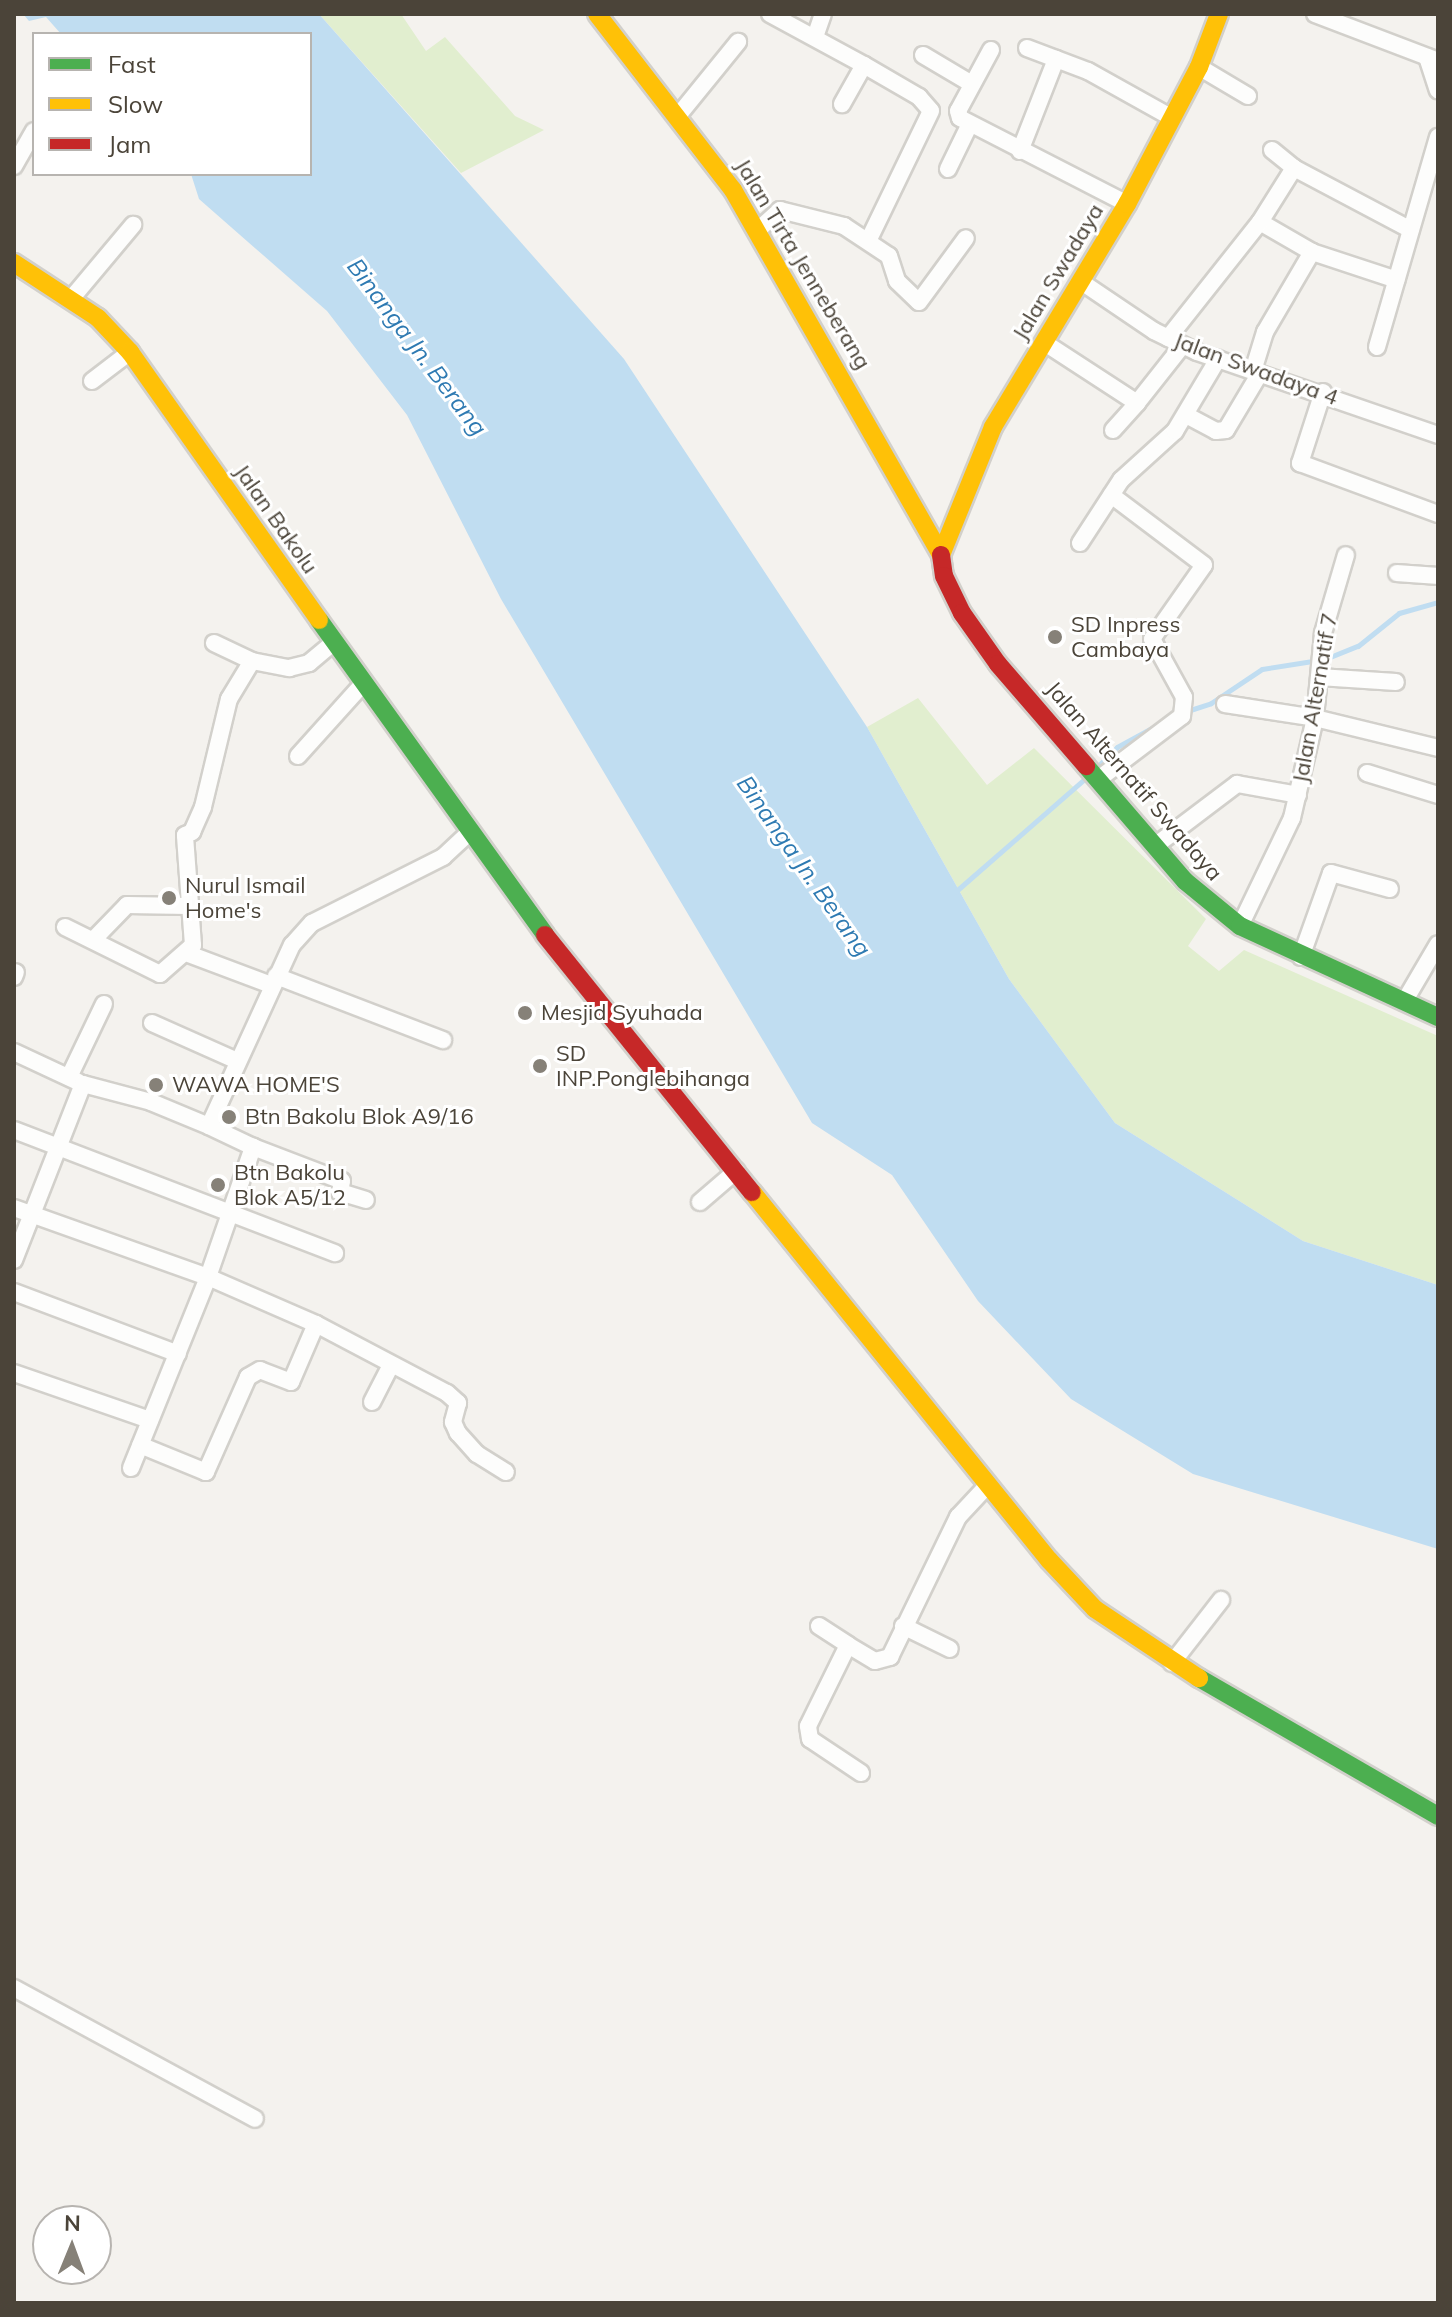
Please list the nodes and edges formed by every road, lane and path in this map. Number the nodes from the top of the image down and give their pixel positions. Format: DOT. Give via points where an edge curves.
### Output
graph roads {
  1 [pos="597,14"];
  2 [pos="770,14"];
  3 [pos="823,14"];
  4 [pos="1219,14"];
  5 [pos="1315,14"];
  6 [pos="815,37"];
  7 [pos="738,42"];
  8 [pos="1027,48"];
  9 [pos="991,50"];
  10 [pos="923,55"];
  11 [pos="1056,59"];
  12 [pos="1433,59"];
  13 [pos="864,65"];
  14 [pos="1199,67"];
  15 [pos="972,84"];
  16 [pos="1438,90"];
  17 [pos="1248,96"];
  18 [pos="842,104"];
  19 [pos="677,117"];
  20 [pos="1172,118"];
  21 [pos="969,126"];
  22 [pos="32,134"];
  23 [pos="1438,137"];
  24 [pos="1272,150"];
  25 [pos="1020,151"];
  26 [pos="14,166"];
  27 [pos="1294,168"];
  28 [pos="948,169"];
  29 [pos="1433,179"];
  30 [pos="1127,204"];
  31 [pos="1260,222"];
  32 [pos="133,225"];
  33 [pos="758,230"];
  34 [pos="1411,230"];
  35 [pos="966,238"];
  36 [pos="869,239"];
  37 [pos="1312,252"];
  38 [pos="14,263"];
  39 [pos="1397,280"];
  40 [pos="1083,283"];
  41 [pos="71,299"];
  42 [pos="1175,342"];
  43 [pos="1045,343"];
  44 [pos="1377,347"];
  45 [pos="124,357"];
  46 [pos="1218,359"];
  47 [pos="1257,372"];
  48 [pos="92,381"];
  49 [pos="1323,392"];
  50 [pos="1137,403"];
  51 [pos="1186,415"];
  52 [pos="1113,430"];
  53 [pos="1438,435"];
  54 [pos="1111,495"];
  55 [pos="1438,514"];
  56 [pos="1080,543"];
  57 [pos="941,555"];
  58 [pos="1346,555"];
  59 [pos="1397,573"];
  60 [pos="1438,576"];
  61 [pos="214,643"];
  62 [pos="333,643"];
  63 [pos="252,661"];
  64 [pos="1319,677"];
  65 [pos="1396,682"];
  66 [pos="361,686"];
  67 [pos="1225,704"];
  68 [pos="1315,718"];
  69 [pos="1438,748"];
  70 [pos="298,756"];
  71 [pos="1367,773"];
  72 [pos="1100,778"];
  73 [pos="1298,795"];
  74 [pos="1438,795"];
  75 [pos="468,834"];
  76 [pos="1155,846"];
  77 [pos="1390,889"];
  78 [pos="188,906"];
  79 [pos="1240,926"];
  80 [pos="65,927"];
  81 [pos="95,938"];
  82 [pos="1438,944"];
  83 [pos="186,953"];
  84 [pos="1301,957"];
  85 [pos="273,980"];
  86 [pos="1404,1002"];
  87 [pos="104,1004"];
  88 [pos="1438,1017"];
  89 [pos="152,1023"];
  90 [pos="443,1040"];
  91 [pos="14,1052"];
  92 [pos="235,1060"];
  93 [pos="76,1081"];
  94 [pos="209,1126"];
  95 [pos="14,1130"];
  96 [pos="253,1147"];
  97 [pos="54,1148"];
  98 [pos="730,1175"];
  99 [pos="366,1200"];
  100 [pos="700,1202"];
  101 [pos="22,1212"];
  102 [pos="228,1216"];
  103 [pos="335,1253"];
  104 [pos="14,1260"];
  105 [pos="208,1277"];
  106 [pos="14,1292"];
  107 [pos="316,1324"];
  108 [pos="178,1354"];
  109 [pos="391,1365"];
  110 [pos="14,1373"];
  111 [pos="372,1402"];
  112 [pos="150,1420"];
  113 [pos="140,1445"];
  114 [pos="131,1468"];
  115 [pos="506,1472"];
  116 [pos="985,1488"];
  117 [pos="1221,1600"];
  118 [pos="819,1626"];
  119 [pos="903,1626"];
  120 [pos="848,1645"];
  121 [pos="950,1649"];
  122 [pos="1172,1663"];
  123 [pos="861,1773"];
  124 [pos="1438,1816"];
  125 [pos="14,1988"];
  126 [pos="255,2119"];
  1 -- 19 [label="main road, Jalan Tirta Jenneberang"];
  2 -- 6 [label="street"];
  3 -- 6 [label="street"];
  4 -- 14 [label="main road, Jalan Swadaya"];
  5 -- 12 [label="street"];
  6 -- 13 [label="street" via="823,47"];
  7 -- 19 [label="street"];
  8 -- 11 [label="street"];
  9 -- 15 [label="street"];
  10 -- 15 [label="street"];
  11 -- 20 [label="street"];
  11 -- 25 [label="street"];
  12 -- 16 [label="street"];
  13 -- 18 [label="street"];
  13 -- 36 [label="street" via="919,97 931,111"];
  14 -- 17 [label="street"];
  14 -- 20 [label="main road, Jalan Swadaya"];
  15 -- 21 [label="street" via="958,111"];
  19 -- 33 [label="main road, Jalan Tirta Jenneberang"];
  20 -- 30 [label="main road, Jalan Swadaya"];
  21 -- 25 [label="street"];
  21 -- 28 [label="street"];
  22 -- 26 [label="street"];
  23 -- 29 [label="street" via="1430,151"];
  24 -- 27 [label="street"];
  25 -- 30 [label="street"];
  27 -- 31 [label="street"];
  27 -- 34 [label="street"];
  29 -- 34 [label="street"];
  30 -- 40 [label="main road, Jalan Swadaya"];
  31 -- 37 [label="street"];
  31 -- 42 [label="street"];
  32 -- 41 [label="street"];
  33 -- 36 [label="street" via="780,210 822,216"];
  33 -- 57 [label="main road, Jalan Tirta Jenneberang"];
  34 -- 39 [label="street"];
  35 -- 36 [label="street" via="919,302 903,291 889,256"];
  37 -- 39 [label="street"];
  37 -- 47 [label="street" via="1265,332"];
  38 -- 41 [label="main road, Jalan Bakolu"];
  39 -- 44 [label="street"];
  40 -- 42 [label="street, Jalan Swadaya 4"];
  40 -- 43 [label="main road, Jalan Swadaya"];
  41 -- 45 [label="main road, Jalan Bakolu"];
  42 -- 46 [label="street, Jalan Swadaya 4"];
  42 -- 50 [label="street"];
  43 -- 50 [label="street"];
  43 -- 57 [label="main road, Jalan Swadaya" via="993,427 964,510"];
  45 -- 48 [label="street"];
  45 -- 62 [label="main road, Jalan Bakolu"];
  46 -- 47 [label="street, Jalan Swadaya 4"];
  46 -- 51 [label="street"];
  47 -- 49 [label="street, Jalan Swadaya 4"];
  47 -- 51 [label="street" via="1226,430 1216,431"];
  49 -- 53 [label="street, Jalan Swadaya 4"];
  49 -- 55 [label="street" via="1300,463"];
  50 -- 52 [label="street"];
  51 -- 54 [label="street"];
  54 -- 56 [label="street"];
  54 -- 72 [label="street" via="1204,565 1152,639 1184,697 1182,716"];
  57 -- 72 [label="main road, Jalan Alternatif Swadaya" via="944,576 978,636"];
  58 -- 64 [label="street, Jalan Alternatif 7" via="1323,633"];
  59 -- 60 [label="street"];
  61 -- 63 [label="street"];
  62 -- 63 [label="street" via="301,666"];
  62 -- 66 [label="main road, Jalan Bakolu"];
  63 -- 78 [label="street" via="229,699 203,807 192,832 185,835"];
  64 -- 65 [label="street"];
  64 -- 68 [label="street, Jalan Alternatif 7"];
  66 -- 70 [label="street"];
  66 -- 75 [label="main road, Jalan Bakolu"];
  67 -- 68 [label="street"];
  68 -- 69 [label="street"];
  68 -- 73 [label="street, Jalan Alternatif 7"];
  71 -- 74 [label="street"];
  72 -- 76 [label="main road, Jalan Alternatif Swadaya"];
  73 -- 76 [label="street" via="1237,784"];
  73 -- 79 [label="street, Jalan Alternatif 7" via="1282,842"];
  75 -- 85 [label="street" via="443,857 312,923 292,945"];
  75 -- 98 [label="main road, Jalan Bakolu"];
  76 -- 79 [label="main road, Jalan Alternatif Swadaya" via="1185,881"];
  77 -- 84 [label="street" via="1331,873"];
  78 -- 81 [label="street" via="127,905"];
  78 -- 83 [label="street" via="193,945"];
  79 -- 84 [label="main road, Jalan Alternatif Swadaya"];
  80 -- 81 [label="street"];
  81 -- 83 [label="street" via="160,974"];
  82 -- 86 [label="street"];
  83 -- 85 [label="street"];
  84 -- 86 [label="main road, Jalan Alternatif Swadaya"];
  85 -- 90 [label="street"];
  85 -- 92 [label="street"];
  86 -- 88 [label="main road, Jalan Alternatif Swadaya"];
  87 -- 93 [label="street"];
  89 -- 92 [label="street"];
  91 -- 93 [label="street"];
  92 -- 94 [label="street"];
  93 -- 94 [label="street" via="151,1102"];
  93 -- 97 [label="street"];
  94 -- 96 [label="street"];
  95 -- 97 [label="street"];
  96 -- 99 [label="street" via="342,1181 340,1192"];
  96 -- 102 [label="street"];
  97 -- 101 [label="street"];
  97 -- 102 [label="street" via="100,1159"];
  98 -- 100 [label="street"];
  98 -- 116 [label="main road, Jalan Bakolu"];
  101 -- 104 [label="street"];
  101 -- 105 [label="street"];
  102 -- 103 [label="street"];
  102 -- 105 [label="street"];
  105 -- 107 [label="street"];
  105 -- 108 [label="street"];
  106 -- 108 [label="street"];
  107 -- 109 [label="street"];
  107 -- 113 [label="street" via="291,1382 260,1370 248,1377 206,1472"];
  108 -- 112 [label="street"];
  109 -- 111 [label="street"];
  109 -- 115 [label="street" via="455,1399 453,1422 458,1433 477,1454"];
  110 -- 112 [label="street"];
  112 -- 113 [label="street"];
  113 -- 114 [label="street"];
  116 -- 119 [label="street" via="968,1503"];
  116 -- 122 [label="main road, Jalan Bakolu" via="1095,1609"];
  117 -- 122 [label="street"];
  118 -- 120 [label="street"];
  119 -- 120 [label="street" via="884,1661"];
  119 -- 121 [label="street"];
  120 -- 123 [label="street" via="807,1732"];
  122 -- 124 [label="main road, Jalan Bakolu"];
  125 -- 126 [label="street"];
}
